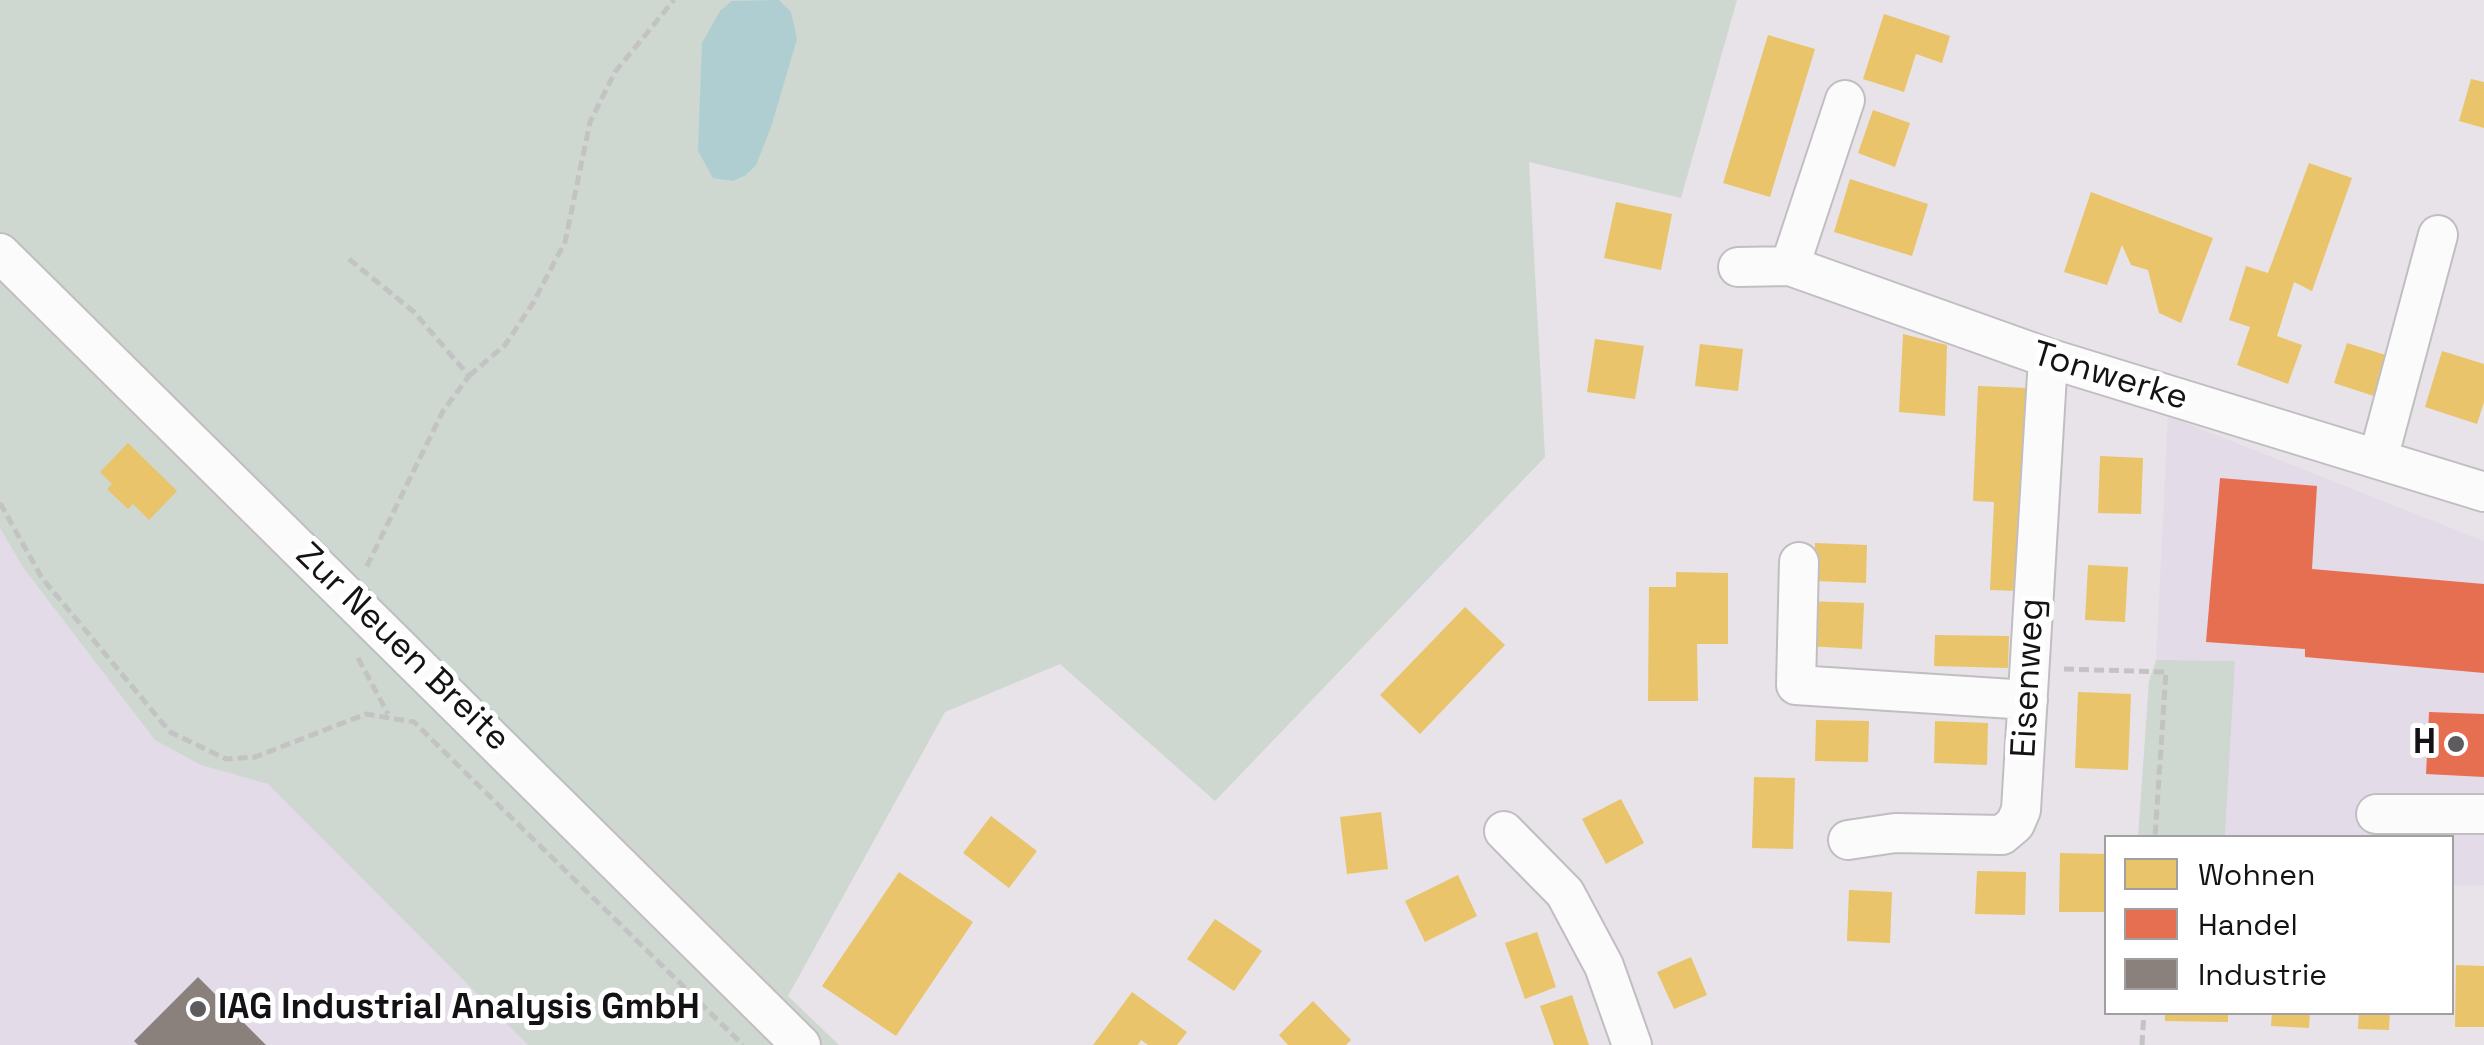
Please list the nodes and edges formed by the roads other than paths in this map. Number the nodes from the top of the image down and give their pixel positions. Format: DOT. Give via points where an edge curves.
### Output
graph roads {
  1 [pos="1845,100"];
  2 [pos="2438,236"];
  3 [pos="0,253"];
  4 [pos="1738,266"];
  5 [pos="1790,266"];
  6 [pos="2048,358"];
  7 [pos="2378,459"];
  8 [pos="2484,492"];
  9 [pos="1799,562"];
  10 [pos="2029,684"];
  11 [pos="2376,814"];
  12 [pos="2484,814"];
  13 [pos="1504,831"];
  14 [pos="1848,840"];
  15 [pos="801,1045"];
  16 [pos="1632,1045"];
  1 -- 5 [label="street"];
  2 -- 7 [label="street"];
  3 -- 15 [label="street, Zur Neuen Breite"];
  4 -- 5 [label="street, Tonwerke"];
  5 -- 6 [label="street, Tonwerke"];
  6 -- 7 [label="street, Tonwerke"];
  6 -- 10 [label="street, Eisenweg"];
  7 -- 8 [label="street, Tonwerke"];
  9 -- 10 [label="street" via="1796,684"];
  10 -- 14 [label="street, Eisenweg" via="2015,824 2002,835 1896,833"];
  11 -- 12 [label="street"];
  13 -- 16 [label="street" via="1565,893 1604,966"];
}
